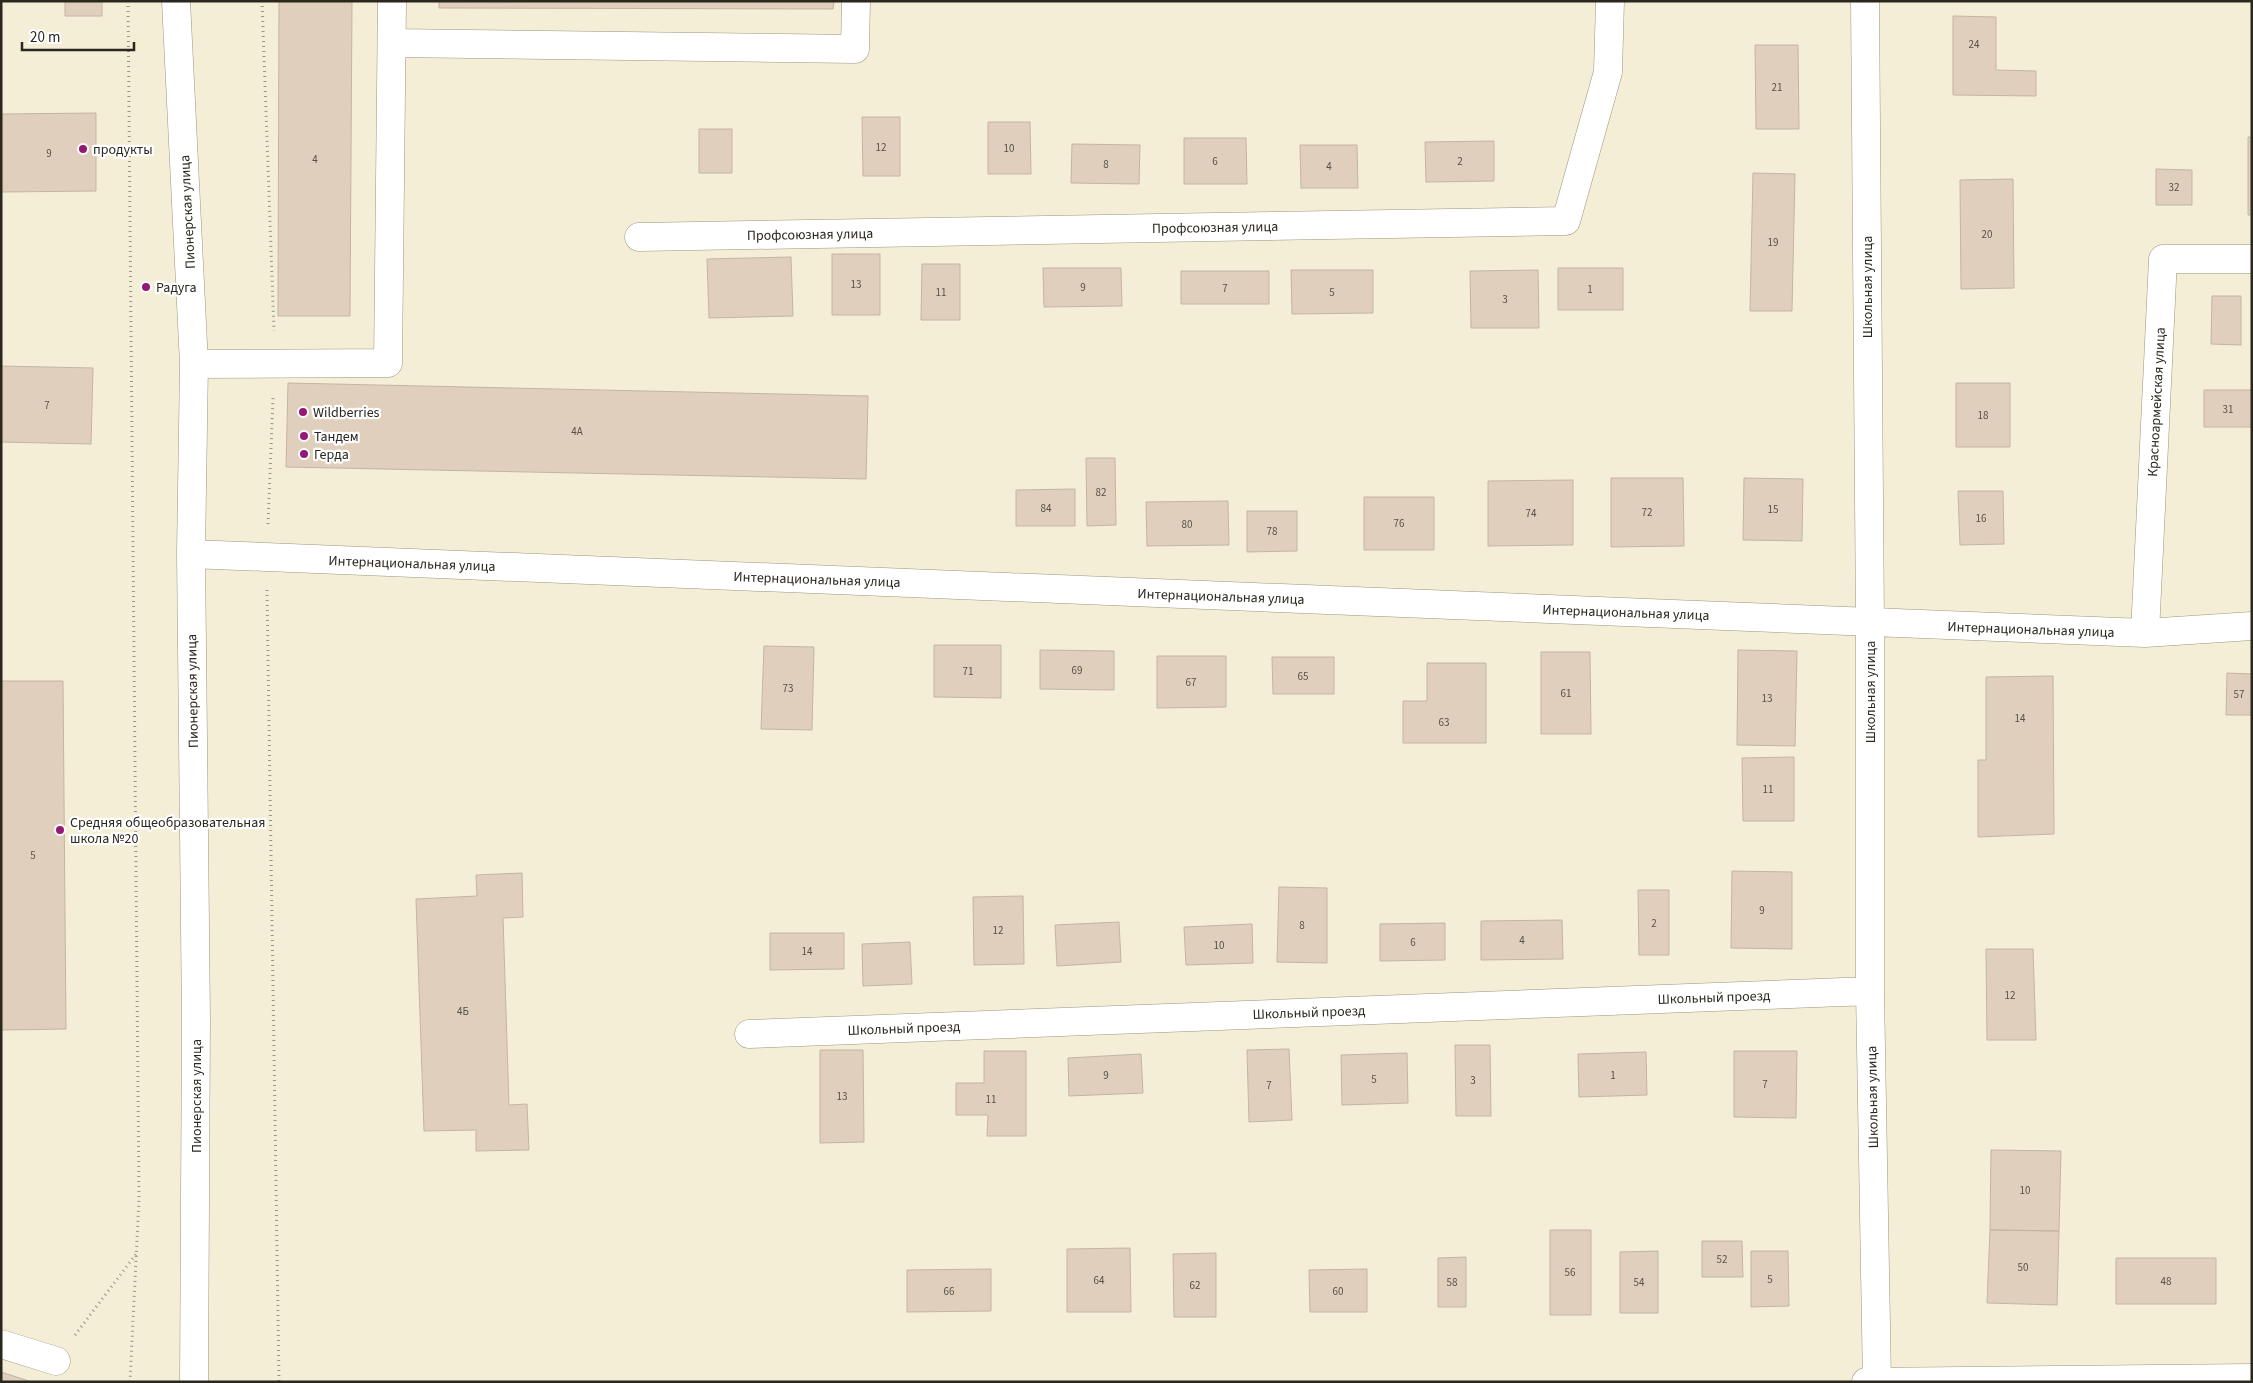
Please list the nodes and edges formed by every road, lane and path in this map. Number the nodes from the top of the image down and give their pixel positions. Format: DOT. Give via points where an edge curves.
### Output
graph roads {
  1 [pos="128,1"];
  2 [pos="176,1"];
  3 [pos="262,1"];
  4 [pos="392,1"];
  5 [pos="856,1"];
  6 [pos="1610,1"];
  7 [pos="1865,1"];
  8 [pos="393,43"];
  9 [pos="639,237"];
  10 [pos="2252,259"];
  11 [pos="194,364"];
  12 [pos="275,365"];
  13 [pos="190,554"];
  14 [pos="267,557"];
  15 [pos="1870,622"];
  16 [pos="2252,626"];
  17 [pos="2145,634"];
  18 [pos="1870,991"];
  19 [pos="749,1034"];
  20 [pos="136,1253"];
  21 [pos="1,1344"];
  22 [pos="56,1361"];
  23 [pos="2252,1378"];
  24 [pos="130,1382"];
  25 [pos="194,1382"];
  26 [pos="279,1382"];
  27 [pos="1866,1382"];
  28 [pos="1877,1382"];
  1 -- 20 [label="path" via="139,1200"];
  2 -- 11 [label="street, Пионерская улица"];
  3 -- 12 [label="path"];
  4 -- 8 [label="street"];
  5 -- 8 [label="street" via="855,49"];
  6 -- 9 [label="street, Профсоюзная улица" via="1608,72 1566,221"];
  7 -- 15 [label="street, Школьная улица"];
  8 -- 12 [label="street" via="388,363"];
  10 -- 17 [label="street, Красноармейская улица" via="2163,260"];
  11 -- 12 [label="street"];
  11 -- 13 [label="street, Пионерская улица"];
  12 -- 14 [label="path"];
  13 -- 14 [label="street, Интернациональная улица"];
  13 -- 25 [label="street, Пионерская улица" via="196,1020"];
  14 -- 15 [label="street, Интернациональная улица"];
  14 -- 26 [label="path"];
  15 -- 17 [label="street, Интернациональная улица"];
  15 -- 18 [label="street, Школьная улица"];
  16 -- 17 [label="street, Интернациональная улица"];
  18 -- 19 [label="street, Школьный проезд"];
  18 -- 28 [label="street, Школьная улица"];
  20 -- 22 [label="path"];
  20 -- 24 [label="path"];
  21 -- 22 [label="street"];
  23 -- 28 [label="street"];
  27 -- 28 [label="street"];
}
